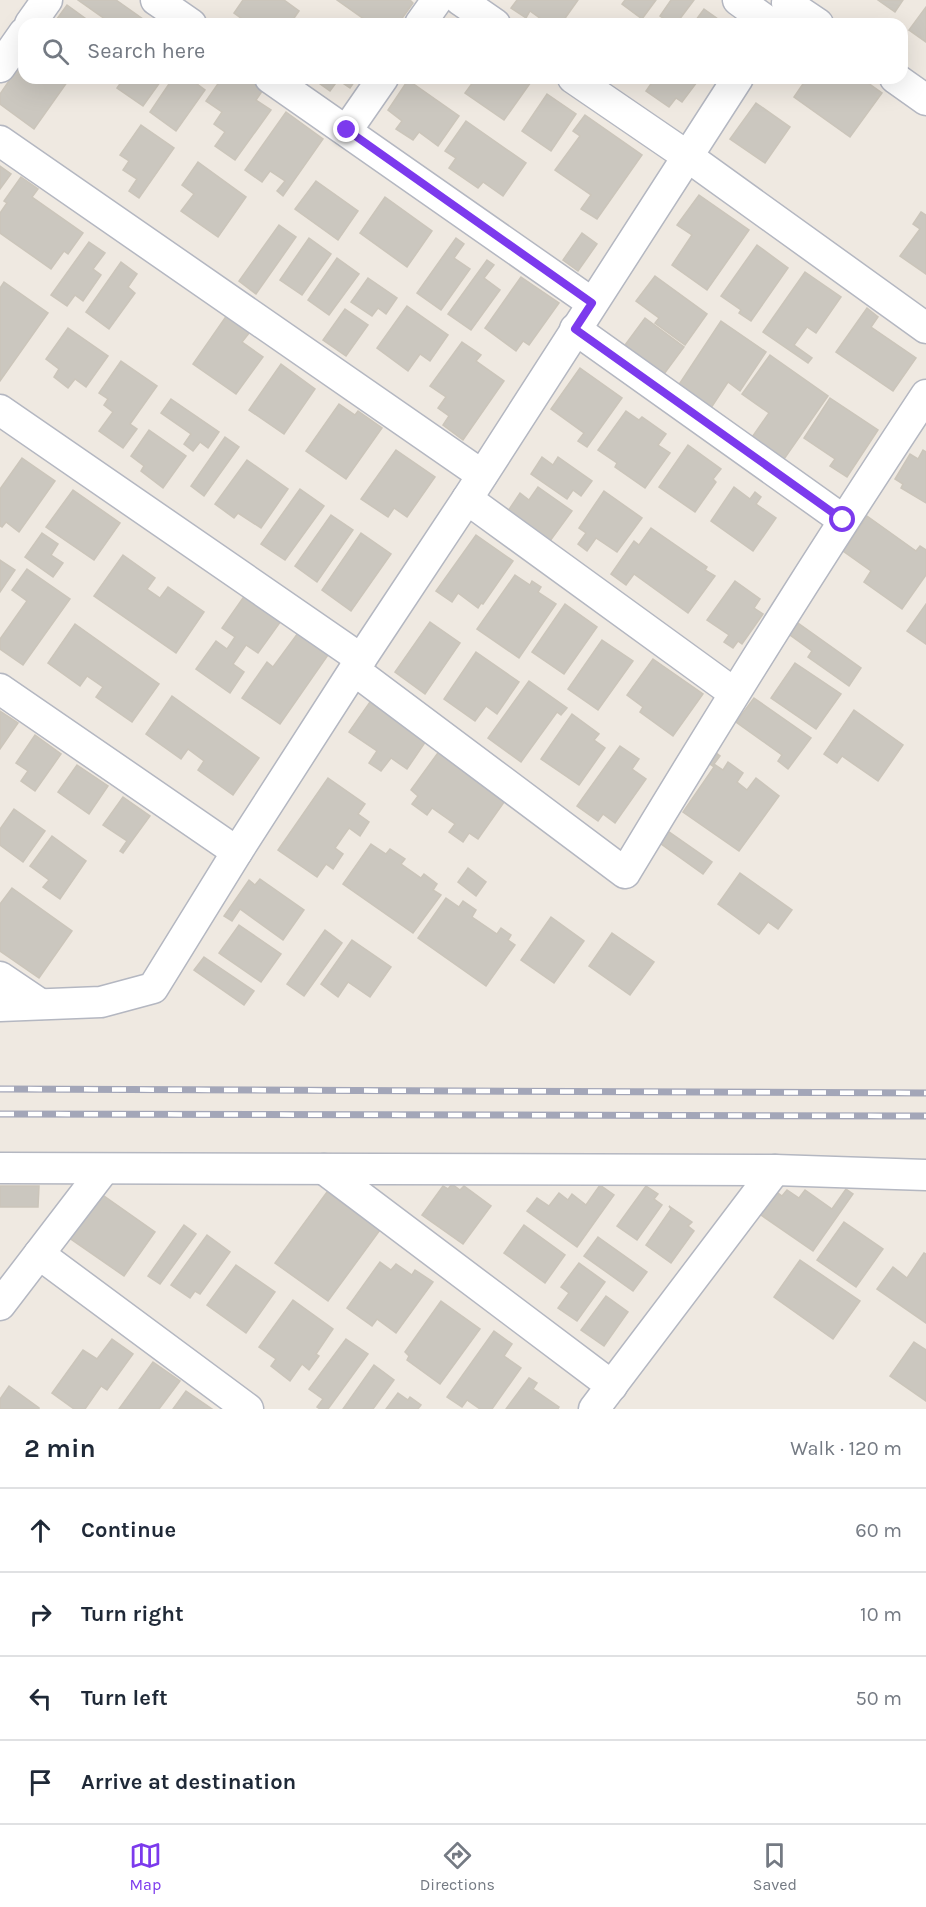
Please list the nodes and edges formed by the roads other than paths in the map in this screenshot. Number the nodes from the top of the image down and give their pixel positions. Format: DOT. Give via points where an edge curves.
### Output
graph roads {
  1 [pos="47,0"];
  2 [pos="156,0"];
  3 [pos="436,0"];
  4 [pos="460,0"];
  5 [pos="738,0"];
  6 [pos="780,13"];
  7 [pos="34,18"];
  8 [pos="182,18"];
  9 [pos="424,18"];
  10 [pos="486,18"];
  11 [pos="797,18"];
  12 [pos="18,42"];
  13 [pos="0,67"];
  14 [pos="279,84"];
  15 [pos="379,84"];
  16 [pos="582,84"];
  17 [pos="734,84"];
  18 [pos="903,84"];
  19 [pos="926,100"];
  20 [pos="347,130"];
  21 [pos="0,141"];
  22 [pos="687,156"];
  23 [pos="592,303"];
  24 [pos="926,328"];
  25 [pos="575,329"];
  26 [pos="926,395"];
  27 [pos="0,410"];
  28 [pos="474,487"];
  29 [pos="843,520"];
  30 [pos="357,664"];
  31 [pos="0,689"];
  32 [pos="734,693"];
  33 [pos="237,852"];
  34 [pos="0,977"];
  35 [pos="40,1004"];
  36 [pos="0,1006"];
  37 [pos="0,1168"];
  38 [pos="104,1169"];
  39 [pos="324,1169"];
  40 [pos="775,1170"];
  41 [pos="926,1175"];
  42 [pos="39,1254"];
  43 [pos="0,1305"];
  44 [pos="603,1397"];
  45 [pos="248,1409"];
  1 -- 7 [label="street"];
  2 -- 8 [label="street"];
  3 -- 9 [label="street"];
  4 -- 10 [label="street"];
  5 -- 6 [label="street"];
  6 -- 11 [label="street"];
  12 -- 13 [label="street"];
  14 -- 20 [label="street"];
  15 -- 20 [label="street"];
  16 -- 22 [label="street"];
  17 -- 22 [label="street"];
  18 -- 19 [label="street"];
  20 -- 23 [label="street"];
  21 -- 28 [label="street"];
  22 -- 23 [label="street"];
  22 -- 24 [label="street"];
  23 -- 25 [label="street"];
  25 -- 28 [label="street"];
  25 -- 29 [label="street"];
  26 -- 29 [label="street"];
  27 -- 30 [label="street"];
  28 -- 30 [label="street"];
  28 -- 32 [label="street"];
  29 -- 32 [label="street"];
  30 -- 32 [label="street" via="625,873"];
  30 -- 33 [label="street"];
  31 -- 33 [label="street"];
  33 -- 35 [label="street" via="153,988 101,1002"];
  34 -- 35 [label="street"];
  35 -- 36 [label="street"];
  37 -- 38 [label="street"];
  38 -- 39 [label="street"];
  38 -- 42 [label="street"];
  39 -- 40 [label="street"];
  39 -- 44 [label="street"];
  40 -- 41 [label="street"];
  40 -- 44 [label="street"];
  42 -- 43 [label="street"];
  42 -- 45 [label="street"];
}
